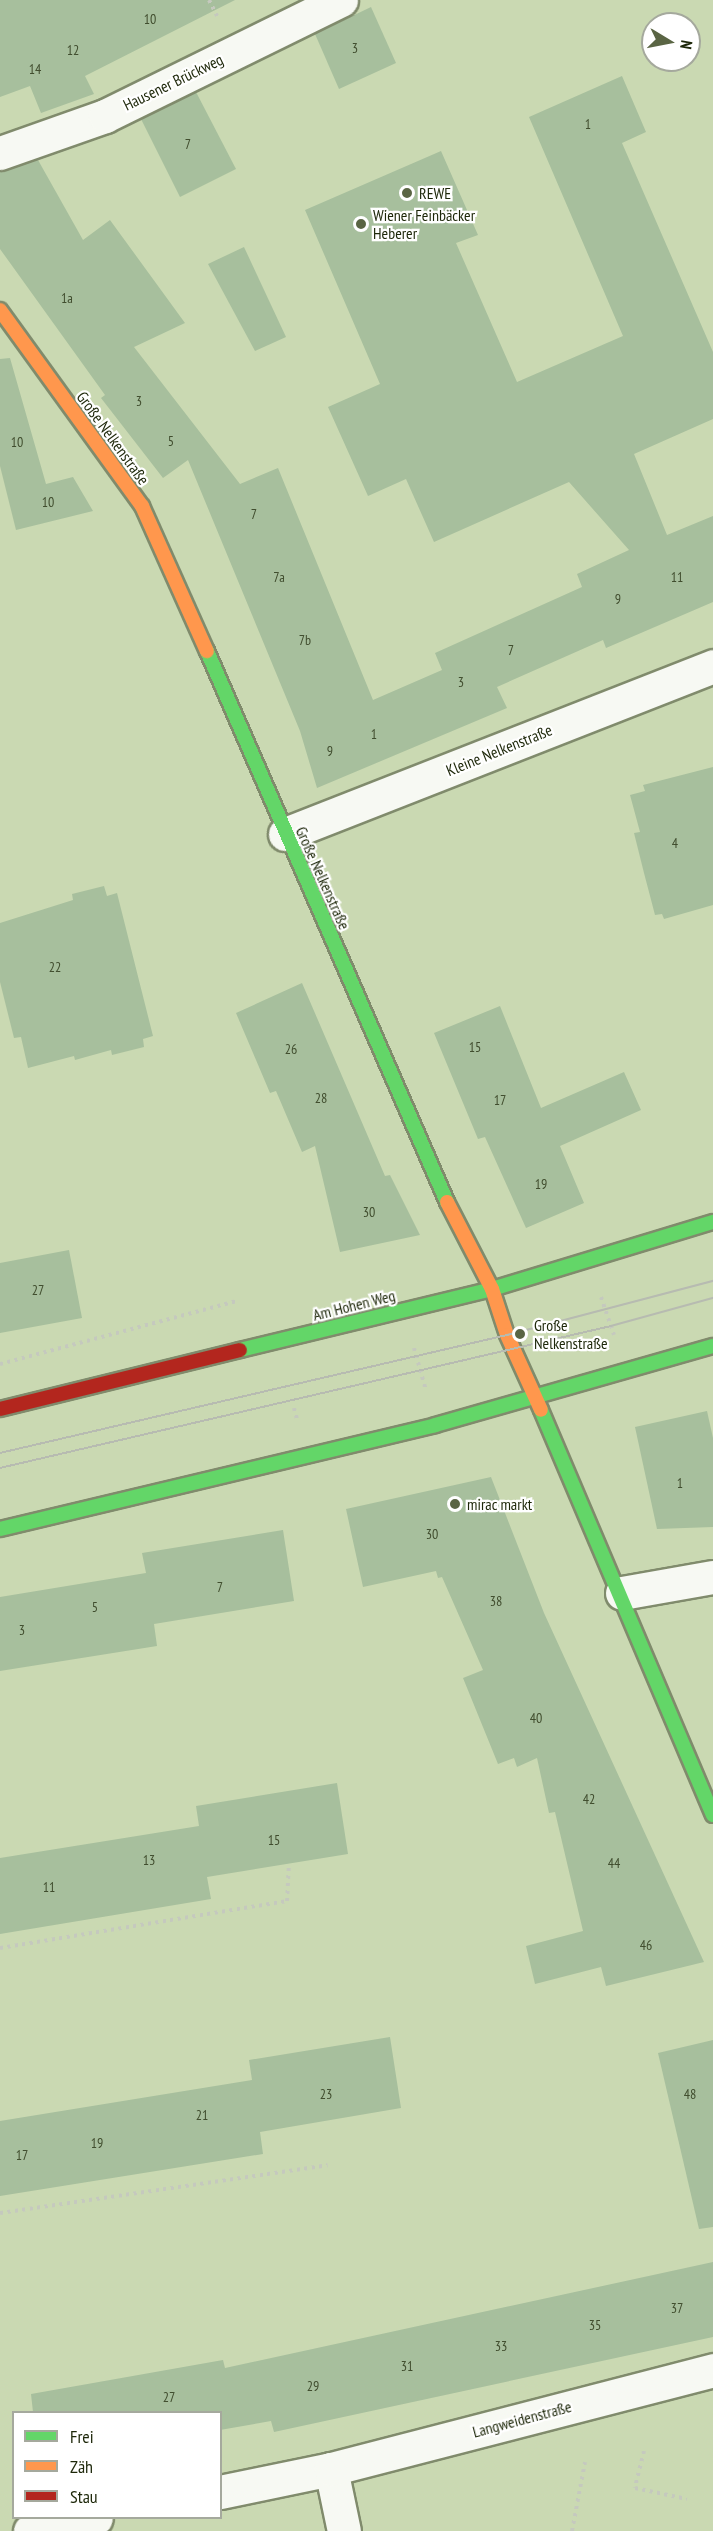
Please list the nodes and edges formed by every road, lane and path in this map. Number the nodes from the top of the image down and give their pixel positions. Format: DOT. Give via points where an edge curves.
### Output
graph roads {
  1 [pos="341,0"];
  2 [pos="0,153"];
  3 [pos="0,310"];
  4 [pos="713,666"];
  5 [pos="285,834"];
  6 [pos="713,1222"];
  7 [pos="492,1289"];
  8 [pos="600,1293"];
  9 [pos="236,1301"];
  10 [pos="413,1339"];
  11 [pos="713,1346"];
  12 [pos="618,1347"];
  13 [pos="0,1364"];
  14 [pos="427,1393"];
  15 [pos="537,1398"];
  16 [pos="0,1409"];
  17 [pos="0,1529"];
  18 [pos="713,1576"];
  19 [pos="622,1593"];
  20 [pos="713,1815"];
  21 [pos="289,1864"];
  22 [pos="0,1948"];
  23 [pos="328,2165"];
  24 [pos="0,2213"];
  25 [pos="713,2370"];
  26 [pos="644,2451"];
  27 [pos="585,2462"];
  28 [pos="331,2469"];
  29 [pos="222,2492"];
  30 [pos="687,2499"];
  31 [pos="87,2519"];
  32 [pos="30,2531"];
  33 [pos="344,2531"];
  34 [pos="572,2531"];
  1 -- 2 [label="street, Hausener Brückweg" via="105,116"];
  3 -- 5 [label="street, Große Nelkenstraße" via="142,506"];
  4 -- 5 [label="street, Kleine Nelkenstraße"];
  5 -- 7 [label="street, Große Nelkenstraße" via="456,1223"];
  6 -- 7 [label="street, Am Hohen Weg"];
  7 -- 15 [label="street, Große Nelkenstraße" via="507,1335"];
  7 -- 16 [label="street, Am Hohen Weg"];
  8 -- 12 [label="path"];
  9 -- 13 [label="path"];
  10 -- 14 [label="path"];
  11 -- 15 [label="street"];
  15 -- 17 [label="street" via="105,1507"];
  15 -- 19 [label="street, Große Nelkenstraße"];
  18 -- 19 [label="street"];
  19 -- 20 [label="street, Große Nelkenstraße"];
  21 -- 22 [label="path" via="286,1901"];
  23 -- 24 [label="path"];
  25 -- 28 [label="street, Langweidenstraße"];
  26 -- 30 [label="path" via="635,2488"];
  27 -- 34 [label="path"];
  28 -- 29 [label="street, Langweidenstraße"];
  28 -- 33 [label="street"];
  31 -- 32 [label="street"];
}
